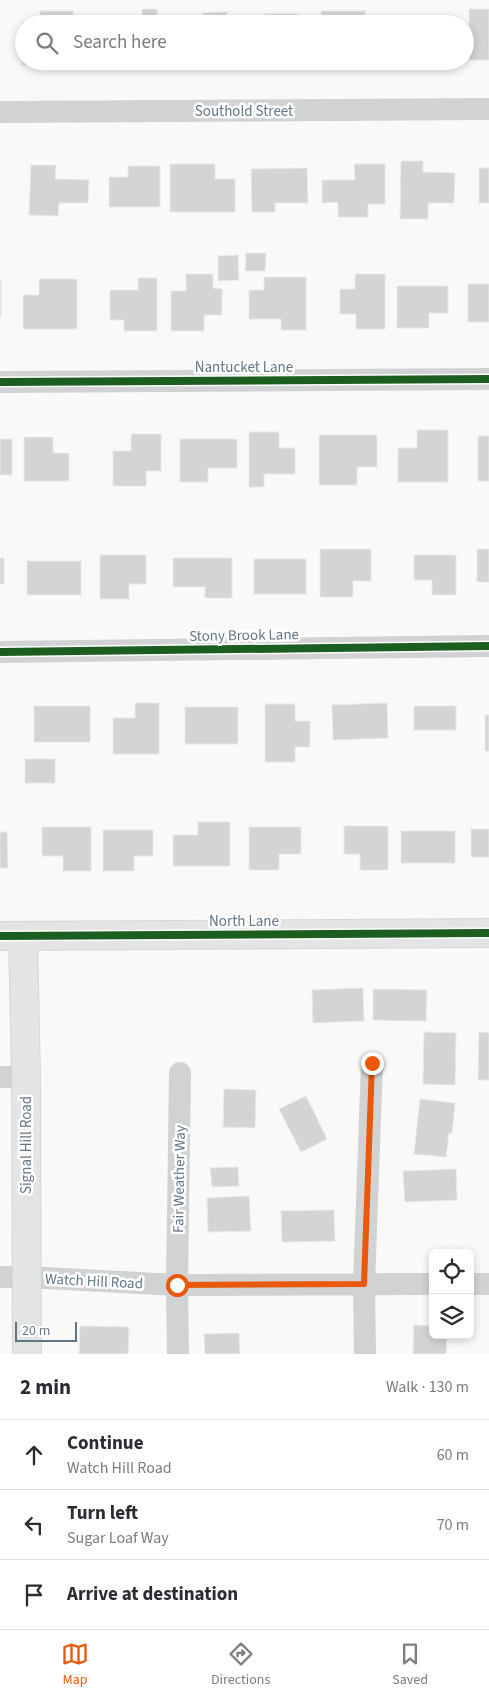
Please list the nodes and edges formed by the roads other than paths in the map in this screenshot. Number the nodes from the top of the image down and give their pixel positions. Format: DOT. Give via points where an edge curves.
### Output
graph roads {
  1 [pos="489,110"];
  2 [pos="0,112"];
  3 [pos="489,379"];
  4 [pos="0,382"];
  5 [pos="489,646"];
  6 [pos="0,652"];
  7 [pos="489,933"];
  8 [pos="12,936"];
  9 [pos="372,1063"];
  10 [pos="180,1073"];
  11 [pos="13,1077"];
  12 [pos="13,1277"];
  13 [pos="364,1284"];
  14 [pos="429,1284"];
  15 [pos="474,1284"];
  16 [pos="489,1284"];
  17 [pos="177,1285"];
  18 [pos="27,1354"];
  19 [pos="178,1354"];
  20 [pos="365,1354"];
  1 -- 2 [label="street, Southold Street"];
  3 -- 4 [label="street, Nantucket Lane"];
  5 -- 6 [label="street, Stony Brook Lane"];
  7 -- 8 [label="street, North Lane"];
  8 -- 11 [label="street, Signal Hill Road"];
  9 -- 13 [label="street"];
  10 -- 17 [label="street, Fair Weather Way"];
  11 -- 12 [label="street, Signal Hill Road"];
  12 -- 17 [label="street, Watch Hill Road"];
  12 -- 18 [label="street, Signal Hill Road"];
  13 -- 14 [label="street, Watch Hill Road"];
  13 -- 17 [label="street, Watch Hill Road"];
  13 -- 20 [label="street"];
  15 -- 16 [label="street"];
  17 -- 19 [label="street, Fair Weather Way"];
}
